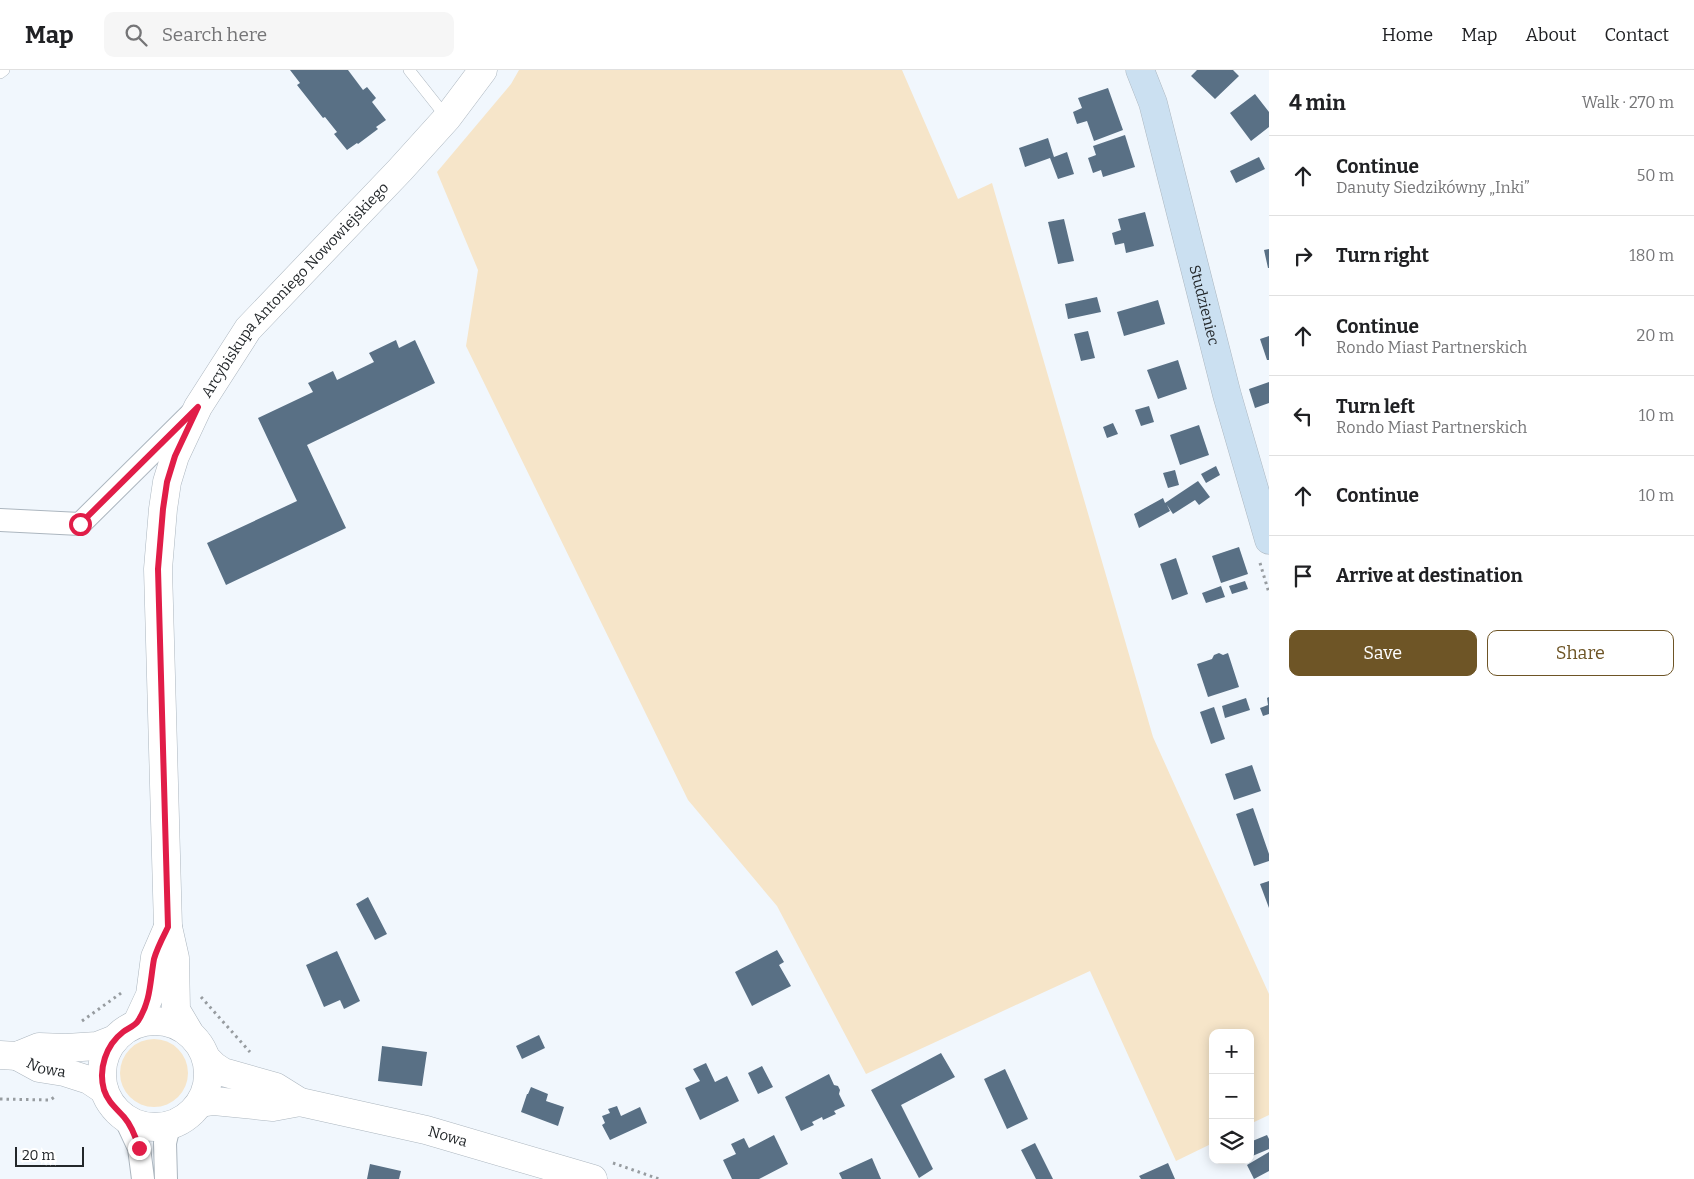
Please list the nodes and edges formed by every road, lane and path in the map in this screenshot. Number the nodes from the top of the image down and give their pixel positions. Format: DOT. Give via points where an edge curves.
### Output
graph roads {
  1 [pos="4,70"];
  2 [pos="409,70"];
  3 [pos="482,70"];
  4 [pos="1140,70"];
  5 [pos="0,73"];
  6 [pos="447,118"];
  7 [pos="198,407"];
  8 [pos="0,520"];
  9 [pos="1269,540"];
  10 [pos="168,927"];
  11 [pos="128,988"];
  12 [pos="199,994"];
  13 [pos="80,1023"];
  14 [pos="137,1023"];
  15 [pos="190,1032"];
  16 [pos="115,1039"];
  17 [pos="8,1056"];
  18 [pos="253,1056"];
  19 [pos="206,1059"];
  20 [pos="104,1090"];
  21 [pos="58,1092"];
  22 [pos="0,1098"];
  23 [pos="300,1102"];
  24 [pos="200,1103"];
  25 [pos="125,1118"];
  26 [pos="169,1126"];
  27 [pos="603,1171"];
  28 [pos="143,1179"];
  29 [pos="166,1179"];
  30 [pos="659,1179"];
  1 -- 5 [label="lane"];
  2 -- 6 [label="lane"];
  3 -- 6 [label="street, Arcybiskupa Antoniego Nowowiejskiego"];
  4 -- 9 [label="main road, Studzieniec" via="1153,103"];
  6 -- 7 [label="street, Arcybiskupa Antoniego Nowowiejskiego" via="248,328"];
  7 -- 8 [label="street" via="80,524"];
  7 -- 10 [label="street, Arcybiskupa Antoniego Nowowiejskiego" via="175,456 167,482 158,569"];
  10 -- 14 [label="street, Arcybiskupa Antoniego Nowowiejskiego" via="154,957 150,995"];
  10 -- 15 [label="street, Arcybiskupa Antoniego Nowowiejskiego" via="175,958 176,1010"];
  11 -- 13 [label="path"];
  12 -- 18 [label="path"];
  14 -- 15 [label="street" via="160,1020"];
  14 -- 16 [label="street"];
  15 -- 19 [label="street"];
  16 -- 17 [label="street, Nowa" via="98,1046 39,1047"];
  16 -- 20 [label="street" via="103,1063"];
  17 -- 20 [label="street, Nowa" via="39,1068 89,1080"];
  19 -- 23 [label="street, Nowa" via="223,1072 276,1087"];
  19 -- 24 [label="street" via="207,1089"];
  20 -- 25 [label="street"];
  21 -- 22 [label="path" via="50,1100"];
  23 -- 24 [label="street, Nowa" via="273,1107 235,1102"];
  23 -- 27 [label="street, Nowa"];
  24 -- 26 [label="street" via="192,1113"];
  25 -- 26 [label="street" via="146,1127"];
  25 -- 28 [label="street" via="139,1148"];
  26 -- 29 [label="street" via="165,1143"];
  27 -- 30 [label="path"];
}
